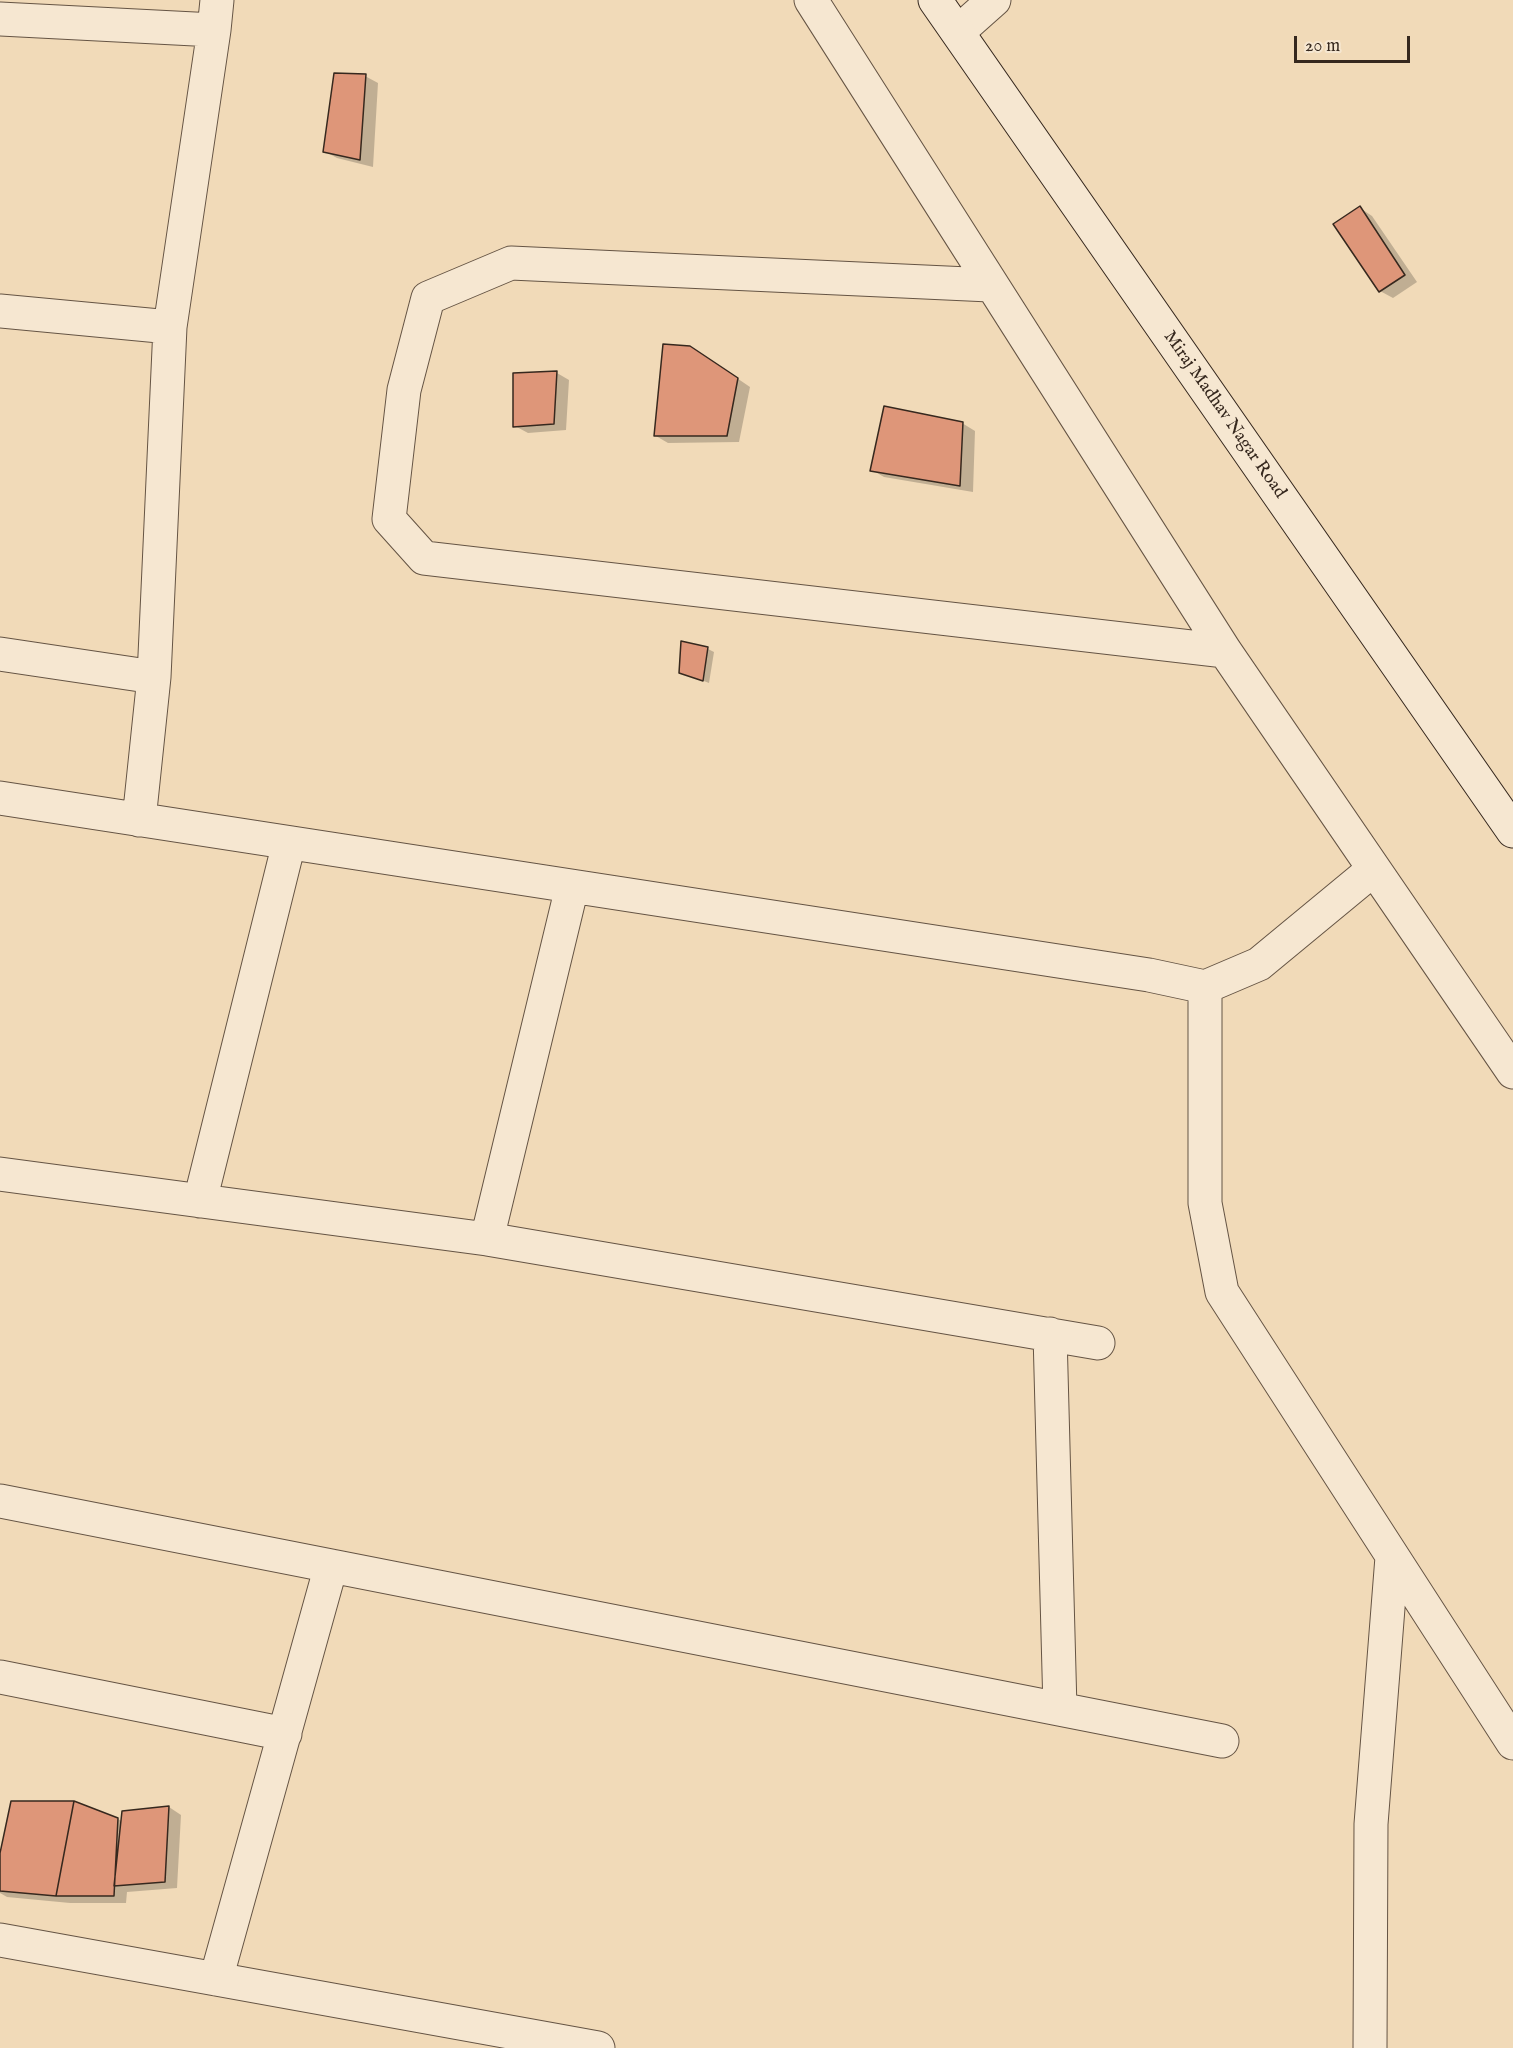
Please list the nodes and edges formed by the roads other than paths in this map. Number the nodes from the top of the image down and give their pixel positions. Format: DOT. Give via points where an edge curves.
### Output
graph roads {
  1 [pos="811,0"];
  2 [pos="935,0"];
  3 [pos="994,0"];
  4 [pos="216,15"];
  5 [pos="0,19"];
  6 [pos="958,32"];
  7 [pos="990,285"];
  8 [pos="0,311"];
  9 [pos="170,327"];
  10 [pos="1226,651"];
  11 [pos="0,654"];
  12 [pos="154,676"];
  13 [pos="0,798"];
  14 [pos="139,820"];
  15 [pos="1513,831"];
  16 [pos="289,843"];
  17 [pos="1374,869"];
  18 [pos="572,887"];
  19 [pos="1205,987"];
  20 [pos="1513,1072"];
  21 [pos="0,1174"];
  22 [pos="200,1201"];
  23 [pos="488,1239"];
  24 [pos="1050,1334"];
  25 [pos="1098,1343"];
  26 [pos="0,1501"];
  27 [pos="1392,1557"];
  28 [pos="331,1566"];
  29 [pos="0,1677"];
  30 [pos="1060,1709"];
  31 [pos="285,1734"];
  32 [pos="1222,1741"];
  33 [pos="1513,1743"];
  34 [pos="0,1940"];
  35 [pos="216,1979"];
  36 [pos="598,2048"];
  37 [pos="1370,2048"];
  1 -- 7 [label="street"];
  2 -- 6 [label="street, Miraj Madhav Nagar Road"];
  3 -- 6 [label="street"];
  4 -- 5 [label="street"];
  4 -- 9 [label="street"];
  6 -- 15 [label="street, Miraj Madhav Nagar Road"];
  7 -- 10 [label="street"];
  7 -- 10 [label="street" via="511,263 428,298 404,390 389,519 423,558"];
  8 -- 9 [label="street"];
  9 -- 12 [label="street"];
  10 -- 17 [label="street"];
  11 -- 12 [label="street"];
  12 -- 14 [label="street"];
  13 -- 14 [label="street"];
  14 -- 16 [label="street"];
  16 -- 18 [label="street"];
  16 -- 22 [label="street"];
  17 -- 19 [label="street" via="1259,964"];
  17 -- 20 [label="street"];
  18 -- 19 [label="street" via="1149,975"];
  18 -- 23 [label="street"];
  19 -- 27 [label="street" via="1205,1203 1222,1292"];
  21 -- 22 [label="street"];
  22 -- 23 [label="street"];
  23 -- 24 [label="street"];
  24 -- 25 [label="street"];
  24 -- 30 [label="street"];
  26 -- 28 [label="street"];
  27 -- 33 [label="street"];
  27 -- 37 [label="street" via="1371,1824"];
  28 -- 30 [label="street"];
  28 -- 31 [label="street"];
  29 -- 31 [label="street"];
  30 -- 32 [label="street"];
  31 -- 35 [label="street"];
  34 -- 35 [label="street"];
  35 -- 36 [label="street"];
}
